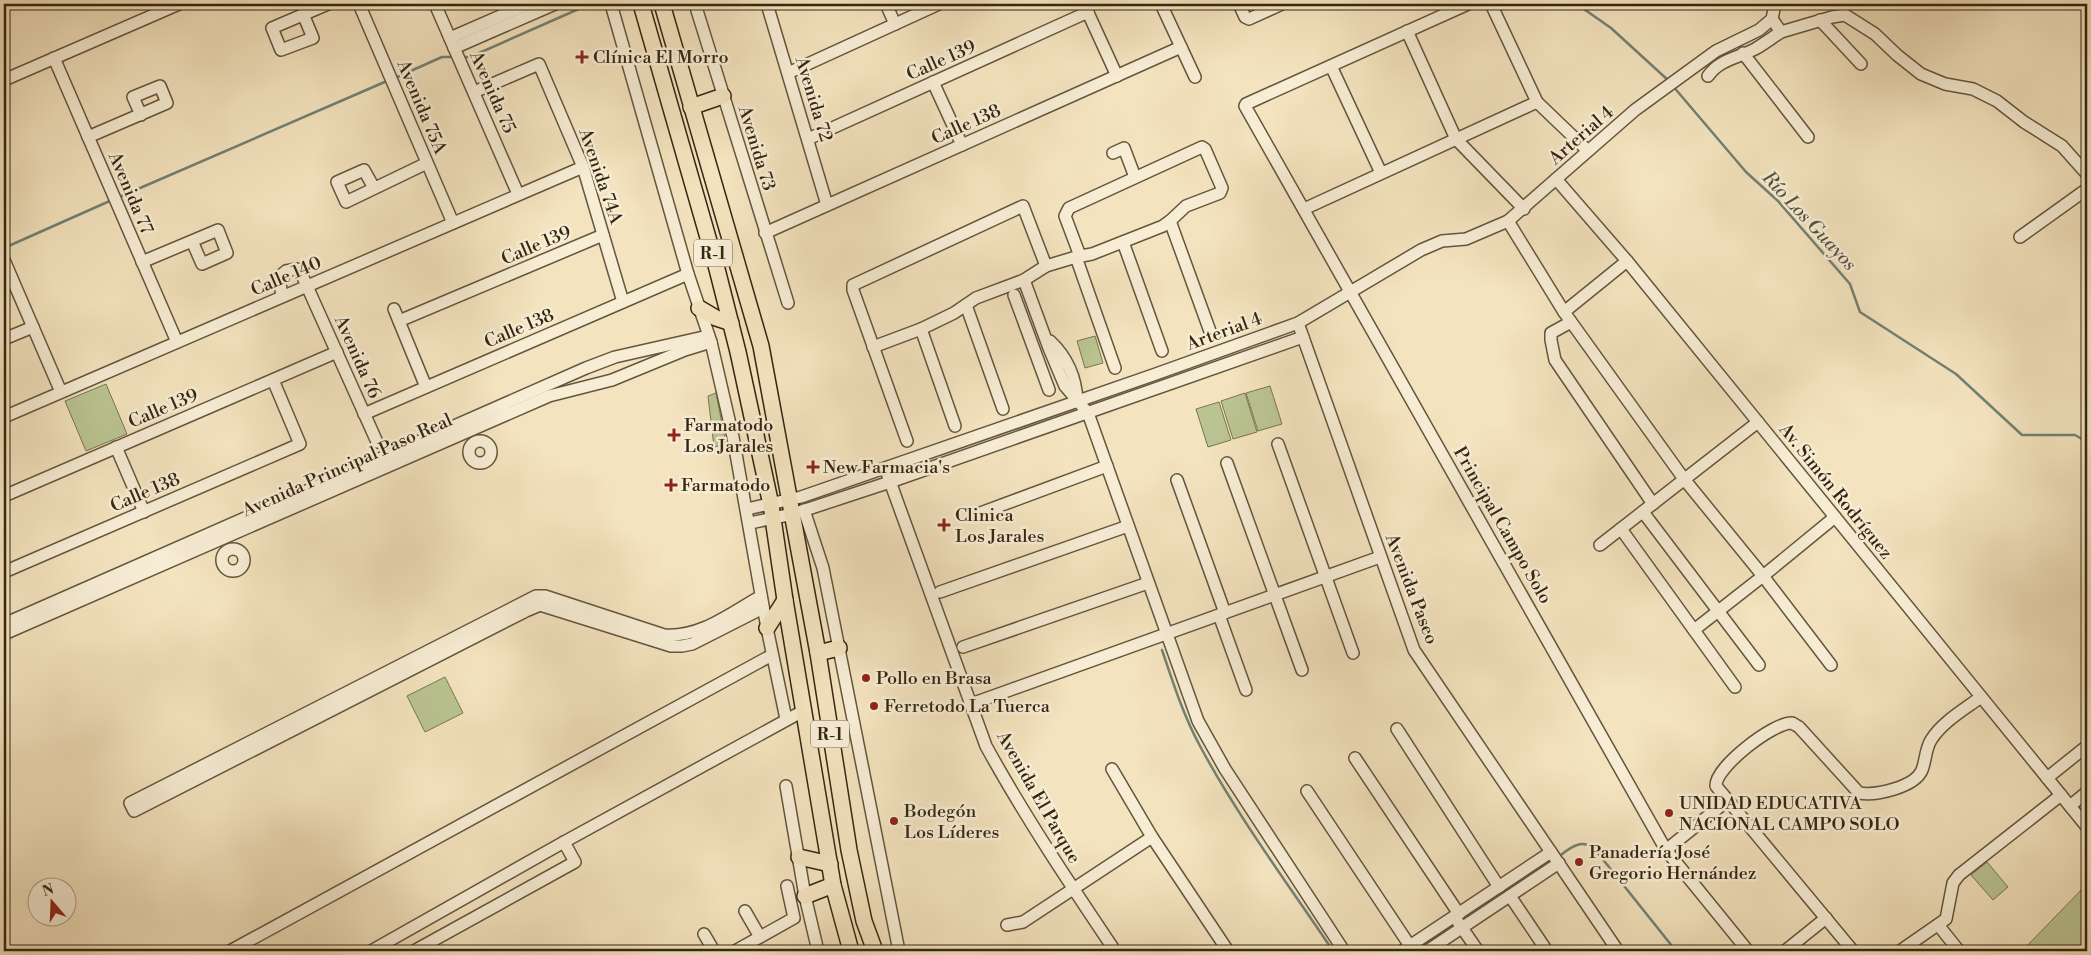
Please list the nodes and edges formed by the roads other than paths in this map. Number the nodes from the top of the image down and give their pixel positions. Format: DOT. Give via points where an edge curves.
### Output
graph roads {
  1 [pos="179,4"];
  2 [pos="328,4"];
  3 [pos="359,4"];
  4 [pos="435,4"];
  5 [pos="528,4"];
  6 [pos="555,4"];
  7 [pos="611,4"];
  8 [pos="641,4"];
  9 [pos="662,4"];
  10 [pos="695,4"];
  11 [pos="768,4"];
  12 [pos="886,4"];
  13 [pos="940,4"];
  14 [pos="1161,4"];
  15 [pos="1238,4"];
  16 [pos="1282,4"];
  17 [pos="1468,4"];
  18 [pos="1491,4"];
  19 [pos="1775,4"];
  20 [pos="542,6"];
  21 [pos="1086,8"];
  22 [pos="303,14"];
  23 [pos="1772,19"];
  24 [pos="1820,20"];
  25 [pos="895,24"];
  26 [pos="1407,32"];
  27 [pos="1781,32"];
  28 [pos="1181,47"];
  29 [pos="455,50"];
  30 [pos="1743,53"];
  31 [pos="54,58"];
  32 [pos="1861,64"];
  33 [pos="1331,66"];
  34 [pos="788,73"];
  35 [pos="1117,76"];
  36 [pos="1708,76"];
  37 [pos="1195,77"];
  38 [pos="4,80"];
  39 [pos="933,82"];
  40 [pos="474,92"];
  41 [pos="723,96"];
  42 [pos="1537,102"];
  43 [pos="691,107"];
  44 [pos="140,115"];
  45 [pos="88,137"];
  46 [pos="1808,137"];
  47 [pos="808,139"];
  48 [pos="1456,139"];
  49 [pos="962,145"];
  50 [pos="1587,150"];
  51 [pos="1113,153"];
  52 [pos="427,163"];
  53 [pos="582,167"];
  54 [pos="1382,173"];
  55 [pos="2087,174"];
  56 [pos="1136,177"];
  57 [pos="1556,180"];
  58 [pos="374,188"];
  59 [pos="2087,189"];
  60 [pos="518,194"];
  61 [pos="827,205"];
  62 [pos="1304,209"];
  63 [pos="1524,209"];
  64 [pos="1170,221"];
  65 [pos="1508,221"];
  66 [pos="453,223"];
  67 [pos="765,233"];
  68 [pos="603,235"];
  69 [pos="2020,237"];
  70 [pos="192,241"];
  71 [pos="1123,242"];
  72 [pos="1078,257"];
  73 [pos="142,262"];
  74 [pos="1627,262"];
  75 [pos="4,263"];
  76 [pos="1046,266"];
  77 [pos="688,274"];
  78 [pos="1024,280"];
  79 [pos="307,286"];
  80 [pos="1350,292"];
  81 [pos="1014,295"];
  82 [pos="282,296"];
  83 [pos="623,302"];
  84 [pos="788,303"];
  85 [pos="966,305"];
  86 [pos="699,308"];
  87 [pos="394,309"];
  88 [pos="1568,317"];
  89 [pos="1039,319"];
  90 [pos="399,321"];
  91 [pos="731,323"];
  92 [pos="1298,323"];
  93 [pos="1025,324"];
  94 [pos="33,327"];
  95 [pos="921,329"];
  96 [pos="1211,334"];
  97 [pos="1303,337"];
  98 [pos="709,339"];
  99 [pos="4,340"];
  100 [pos="177,342"];
  101 [pos="873,347"];
  102 [pos="1162,351"];
  103 [pos="337,352"];
  104 [pos="1115,368"];
  105 [pos="580,371"];
  106 [pos="273,380"];
  107 [pos="426,387"];
  108 [pos="585,387"];
  109 [pos="1050,390"];
  110 [pos="61,392"];
  111 [pos="1077,401"];
  112 [pos="1003,409"];
  113 [pos="1088,413"];
  114 [pos="364,414"];
  115 [pos="4,417"];
  116 [pos="1758,422"];
  117 [pos="472,423"];
  118 [pos="955,426"];
  119 [pos="377,442"];
  120 [pos="476,442"];
  121 [pos="908,442"];
  122 [pos="1278,444"];
  123 [pos="116,447"];
  124 [pos="1227,463"];
  125 [pos="1107,466"];
  126 [pos="885,468"];
  127 [pos="1684,479"];
  128 [pos="1177,480"];
  129 [pos="890,482"];
  130 [pos="4,496"];
  131 [pos="1653,504"];
  132 [pos="796,508"];
  133 [pos="747,509"];
  134 [pos="144,512"];
  135 [pos="772,512"];
  136 [pos="1643,512"];
  137 [pos="975,515"];
  138 [pos="1835,517"];
  139 [pos="750,523"];
  140 [pos="1128,526"];
  141 [pos="1621,529"];
  142 [pos="225,532"];
  143 [pos="1600,545"];
  144 [pos="227,550"];
  145 [pos="1380,557"];
  146 [pos="4,572"];
  147 [pos="1763,576"];
  148 [pos="1326,577"];
  149 [pos="1148,583"];
  150 [pos="940,592"];
  151 [pos="1274,596"];
  152 [pos="785,600"];
  153 [pos="762,602"];
  154 [pos="1718,611"];
  155 [pos="1222,614"];
  156 [pos="4,624"];
  157 [pos="767,628"];
  158 [pos="1694,630"];
  159 [pos="4,634"];
  160 [pos="1166,634"];
  161 [pos="963,647"];
  162 [pos="839,648"];
  163 [pos="818,653"];
  164 [pos="1353,653"];
  165 [pos="772,655"];
  166 [pos="415,662"];
  167 [pos="1759,665"];
  168 [pos="1831,665"];
  169 [pos="1302,670"];
  170 [pos="779,686"];
  171 [pos="1735,687"];
  172 [pos="1246,690"];
  173 [pos="800,694"];
  174 [pos="1981,697"];
  175 [pos="972,704"];
  176 [pos="803,711"];
  177 [pos="786,719"];
  178 [pos="1397,729"];
  179 [pos="2087,746"];
  180 [pos="1355,758"];
  181 [pos="1112,769"];
  182 [pos="2047,778"];
  183 [pos="786,786"];
  184 [pos="1307,791"];
  185 [pos="2087,792"];
  186 [pos="2061,794"];
  187 [pos="1728,800"];
  188 [pos="2070,806"];
  189 [pos="2087,827"];
  190 [pos="1152,837"];
  191 [pos="564,842"];
  192 [pos="1666,850"];
  193 [pos="799,857"];
  194 [pos="1555,857"];
  195 [pos="830,864"];
  196 [pos="833,885"];
  197 [pos="787,886"];
  198 [pos="1499,886"];
  199 [pos="1073,890"];
  200 [pos="805,896"];
  201 [pos="1510,896"];
  202 [pos="745,911"];
  203 [pos="1826,918"];
  204 [pos="1458,920"];
  205 [pos="1007,925"];
  206 [pos="1939,926"];
  207 [pos="704,934"];
  208 [pos="760,937"];
  209 [pos="1406,948"];
  210 [pos="230,951"];
  211 [pos="371,951"];
  212 [pos="414,951"];
  213 [pos="714,951"];
  214 [pos="735,951"];
  215 [pos="818,951"];
  216 [pos="851,951"];
  217 [pos="875,951"];
  218 [pos="899,951"];
  219 [pos="1115,951"];
  220 [pos="1228,951"];
  221 [pos="1344,951"];
  222 [pos="1427,951"];
  223 [pos="1478,951"];
  224 [pos="1547,951"];
  225 [pos="1618,951"];
  226 [pos="1748,951"];
  227 [pos="1785,951"];
  228 [pos="1853,951"];
  229 [pos="1900,951"];
  230 [pos="1959,951"];
  1 -- 31 [label="street"];
  2 -- 22 [label="street"];
  3 -- 52 [label="street, Avenida 75A"];
  4 -- 29 [label="street, Avenida 75"];
  5 -- 29 [label="street"];
  6 -- 20 [label="street"];
  7 -- 77 [label="street"];
  8 -- 91 [label="main road, R-1"];
  9 -- 43 [label="main road, R-1"];
  10 -- 41 [label="street, Avenida 73"];
  11 -- 34 [label="street, Avenida 72"];
  12 -- 25 [label="street"];
  13 -- 25 [label="street"];
  14 -- 28 [label="street"];
  15 -- 16 [label="street" via="1249,19"];
  17 -- 26 [label="street"];
  18 -- 42 [label="street"];
  19 -- 23 [label="street"];
  20 -- 29 [label="street"];
  21 -- 35 [label="street"];
  21 -- 39 [label="street, Calle 139"];
  23 -- 27 [label="street"];
  23 -- 50 [label="street, Arterial 4" via="1760,30 1716,51 1635,110"];
  24 -- 27 [label="street"];
  24 -- 32 [label="street"];
  24 -- 55 [label="street" via="1846,15 1875,34 1921,74 1944,84 1983,93 2062,146"];
  25 -- 34 [label="street"];
  26 -- 33 [label="street"];
  26 -- 48 [label="street"];
  27 -- 30 [label="street"];
  28 -- 35 [label="street, Calle 138"];
  28 -- 37 [label="street"];
  29 -- 40 [label="street, Avenida 75"];
  30 -- 36 [label="street" via="1729,58"];
  30 -- 46 [label="street"];
  31 -- 38 [label="street"];
  31 -- 45 [label="street, Avenida 77"];
  33 -- 54 [label="street"];
  33 -- 62 [label="street, Principal Campo Solo" via="1245,106"];
  34 -- 47 [label="street, Avenida 72"];
  35 -- 49 [label="street, Calle 138"];
  39 -- 47 [label="street, Calle 139"];
  39 -- 49 [label="street"];
  40 -- 53 [label="street, Avenida 74A" via="539,64"];
  40 -- 60 [label="street, Avenida 75"];
  41 -- 43 [label="main road"];
  41 -- 67 [label="street, Avenida 73"];
  42 -- 48 [label="street"];
  42 -- 50 [label="street"];
  43 -- 132 [label="main road, R-1" via="761,346"];
  44 -- 45 [label="street"];
  45 -- 73 [label="street, Avenida 77"];
  47 -- 61 [label="street, Avenida 72"];
  48 -- 54 [label="street"];
  48 -- 63 [label="street"];
  49 -- 61 [label="street, Calle 138"];
  50 -- 57 [label="street, Arterial 4"];
  51 -- 56 [label="street" via="1124,148"];
  52 -- 58 [label="street"];
  52 -- 66 [label="street, Avenida 75A"];
  53 -- 60 [label="street, Calle 140"];
  53 -- 68 [label="street, Avenida 74A"];
  54 -- 62 [label="street"];
  56 -- 64 [label="street" via="1205,148 1222,191 1186,206"];
  56 -- 72 [label="street" via="1069,208 1065,216"];
  57 -- 63 [label="street, Arterial 4"];
  57 -- 74 [label="street, Av. Simón Rodríguez"];
  59 -- 69 [label="street"];
  60 -- 66 [label="street, Calle 140"];
  61 -- 67 [label="street, Calle 138"];
  62 -- 80 [label="street, Principal Campo Solo"];
  63 -- 65 [label="street, Arterial 4"];
  64 -- 71 [label="street"];
  64 -- 96 [label="street"];
  65 -- 80 [label="street, Arterial 4" via="1466,238 1442,241 1421,250"];
  65 -- 88 [label="street"];
  66 -- 79 [label="street, Calle 140"];
  67 -- 84 [label="street, Avenida 73"];
  68 -- 83 [label="street, Avenida 74A"];
  68 -- 90 [label="street, Calle 139"];
  70 -- 73 [label="street"];
  71 -- 72 [label="street"];
  71 -- 102 [label="street"];
  72 -- 76 [label="street"];
  72 -- 104 [label="street"];
  73 -- 100 [label="street, Avenida 77"];
  74 -- 88 [label="street"];
  74 -- 116 [label="street, Av. Simón Rodríguez"];
  75 -- 94 [label="street"];
  76 -- 78 [label="street"];
  76 -- 101 [label="street" via="1021,206 854,286"];
  77 -- 83 [label="street, Calle 138"];
  77 -- 86 [label="street"];
  78 -- 85 [label="street"];
  78 -- 89 [label="street"];
  79 -- 82 [label="street, Calle 140"];
  79 -- 82 [label="street, Avenida 76" via="297,269 286,271 278,277"];
  79 -- 103 [label="street, Avenida 76"];
  80 -- 92 [label="street, Arterial 4"];
  80 -- 192 [label="street, Principal Campo Solo"];
  81 -- 93 [label="street"];
  82 -- 100 [label="street, Calle 140"];
  83 -- 107 [label="street, Calle 138"];
  85 -- 95 [label="street"];
  85 -- 112 [label="street"];
  86 -- 91 [label="main road"];
  86 -- 98 [label="street"];
  87 -- 90 [label="street"];
  88 -- 127 [label="street"];
  88 -- 131 [label="street" via="1551,333 1556,360"];
  89 -- 93 [label="street"];
  89 -- 111 [label="street" via="1046,338 1066,360 1076,382"];
  90 -- 107 [label="street"];
  91 -- 135 [label="main road, R-1"];
  92 -- 97 [label="street"];
  92 -- 111 [label="street, Arterial 4"];
  93 -- 109 [label="street"];
  94 -- 99 [label="street"];
  94 -- 110 [label="street"];
  95 -- 101 [label="street"];
  95 -- 118 [label="street"];
  97 -- 113 [label="street, Arterial 4"];
  97 -- 145 [label="street, Avenida Paseo"];
  98 -- 105 [label="street, Avenida Principal Paso Real" via="615,357"];
  98 -- 108 [label="street, Avenida Principal Paso Real" via="612,380"];
  98 -- 133 [label="street"];
  100 -- 110 [label="street, Calle 140"];
  101 -- 121 [label="street"];
  103 -- 106 [label="street, Calle 139"];
  103 -- 114 [label="street, Avenida 76"];
  105 -- 108 [label="street"];
  105 -- 117 [label="street, Avenida Principal Paso Real"];
  106 -- 123 [label="street, Calle 139"];
  106 -- 134 [label="street, Calle 138" via="300,444"];
  107 -- 114 [label="street, Calle 138"];
  108 -- 117 [label="street, Avenida Principal Paso Real"];
  110 -- 115 [label="street, Calle 140"];
  111 -- 113 [label="street"];
  111 -- 126 [label="street, Arterial 4"];
  113 -- 125 [label="street"];
  113 -- 129 [label="street, Arterial 4"];
  114 -- 119 [label="street, Avenida 76"];
  116 -- 127 [label="street"];
  116 -- 138 [label="street, Av. Simón Rodríguez"];
  117 -- 120 [label="street"];
  117 -- 142 [label="street, Avenida Principal Paso Real"];
  122 -- 148 [label="street"];
  123 -- 130 [label="street, Calle 139"];
  123 -- 134 [label="street"];
  124 -- 151 [label="street"];
  125 -- 137 [label="street"];
  125 -- 140 [label="street"];
  126 -- 129 [label="street, Avenida El Parque"];
  126 -- 132 [label="street, Arterial 4"];
  127 -- 131 [label="street"];
  127 -- 147 [label="street"];
  128 -- 155 [label="street"];
  129 -- 132 [label="street, Arterial 4"];
  129 -- 175 [label="street, Avenida El Parque"];
  131 -- 136 [label="street"];
  132 -- 135 [label="street, Arterial 4"];
  132 -- 162 [label="street" via="823,568"];
  132 -- 163 [label="main road, R-1"];
  133 -- 135 [label="street, Arterial 4"];
  133 -- 139 [label="street"];
  134 -- 146 [label="street, Calle 138"];
  135 -- 139 [label="street, Arterial 4"];
  135 -- 152 [label="main road, R-1"];
  136 -- 141 [label="street"];
  136 -- 154 [label="street"];
  138 -- 147 [label="street"];
  138 -- 174 [label="street, Av. Simón Rodríguez"];
  139 -- 153 [label="street"];
  140 -- 149 [label="street"];
  140 -- 150 [label="street"];
  141 -- 143 [label="street"];
  141 -- 158 [label="street"];
  142 -- 144 [label="street"];
  142 -- 156 [label="street, Avenida Principal Paso Real"];
  142 -- 159 [label="street, Avenida Principal Paso Real"];
  145 -- 148 [label="street"];
  145 -- 194 [label="street, Avenida Paseo" via="1414,650"];
  147 -- 154 [label="street"];
  147 -- 168 [label="street"];
  148 -- 151 [label="street"];
  148 -- 164 [label="street"];
  149 -- 160 [label="street"];
  149 -- 161 [label="street"];
  151 -- 155 [label="street"];
  151 -- 169 [label="street"];
  152 -- 157 [label="main road"];
  152 -- 173 [label="main road, R-1"];
  153 -- 157 [label="street"];
  153 -- 166 [label="street" via="692,644 671,646 540,601 526,611"];
  154 -- 158 [label="street"];
  154 -- 167 [label="street"];
  155 -- 160 [label="street"];
  155 -- 172 [label="street"];
  157 -- 165 [label="street"];
  158 -- 171 [label="street"];
  160 -- 175 [label="street"];
  160 -- 221 [label="street" via="1209,743"];
  162 -- 163 [label="main road"];
  162 -- 218 [label="street"];
  163 -- 217 [label="main road, R-1" via="849,850 864,921"];
  165 -- 170 [label="street"];
  165 -- 210 [label="street"];
  166 -- 166 [label="street" via="130,803 134,811"];
  170 -- 173 [label="street"];
  170 -- 177 [label="street"];
  173 -- 176 [label="main road, R-1"];
  174 -- 182 [label="street, Av. Simón Rodríguez"];
  174 -- 187 [label="street" via="1931,739 1920,774 1901,786 1884,792 1859,793 1793,723 1766,734 1730,760 1716,783"];
  175 -- 199 [label="street, Avenida El Parque" via="986,746"];
  176 -- 177 [label="street"];
  176 -- 195 [label="main road, R-1"];
  177 -- 191 [label="street"];
  178 -- 198 [label="street"];
  179 -- 182 [label="street"];
  180 -- 204 [label="street"];
  181 -- 190 [label="street"];
  182 -- 186 [label="street, Av. Simón Rodríguez"];
  183 -- 193 [label="street"];
  184 -- 209 [label="street"];
  185 -- 188 [label="street"];
  186 -- 188 [label="street, Av. Simón Rodríguez"];
  186 -- 206 [label="street" via="1959,875 1953,884 1946,920"];
  187 -- 192 [label="street"];
  187 -- 203 [label="street"];
  188 -- 189 [label="street, Av. Simón Rodríguez"];
  190 -- 199 [label="street"];
  190 -- 220 [label="street"];
  191 -- 211 [label="street"];
  191 -- 212 [label="street" via="575,862"];
  192 -- 226 [label="street, Principal Campo Solo"];
  193 -- 195 [label="main road"];
  193 -- 200 [label="street"];
  194 -- 198 [label="street"];
  194 -- 201 [label="street"];
  194 -- 225 [label="street, Avenida Paseo"];
  195 -- 196 [label="main road, R-1"];
  196 -- 200 [label="main road"];
  196 -- 216 [label="main road, R-1"];
  197 -- 208 [label="street" via="794,918"];
  198 -- 204 [label="street"];
  199 -- 205 [label="street" via="1023,922"];
  199 -- 219 [label="street, Avenida El Parque"];
  200 -- 215 [label="street"];
  201 -- 204 [label="street"];
  201 -- 224 [label="street"];
  202 -- 208 [label="street"];
  203 -- 227 [label="street"];
  203 -- 228 [label="street"];
  204 -- 209 [label="street"];
  204 -- 222 [label="street"];
  204 -- 223 [label="street"];
  206 -- 229 [label="street"];
  206 -- 230 [label="street"];
  207 -- 213 [label="street"];
  208 -- 214 [label="street"];
}
